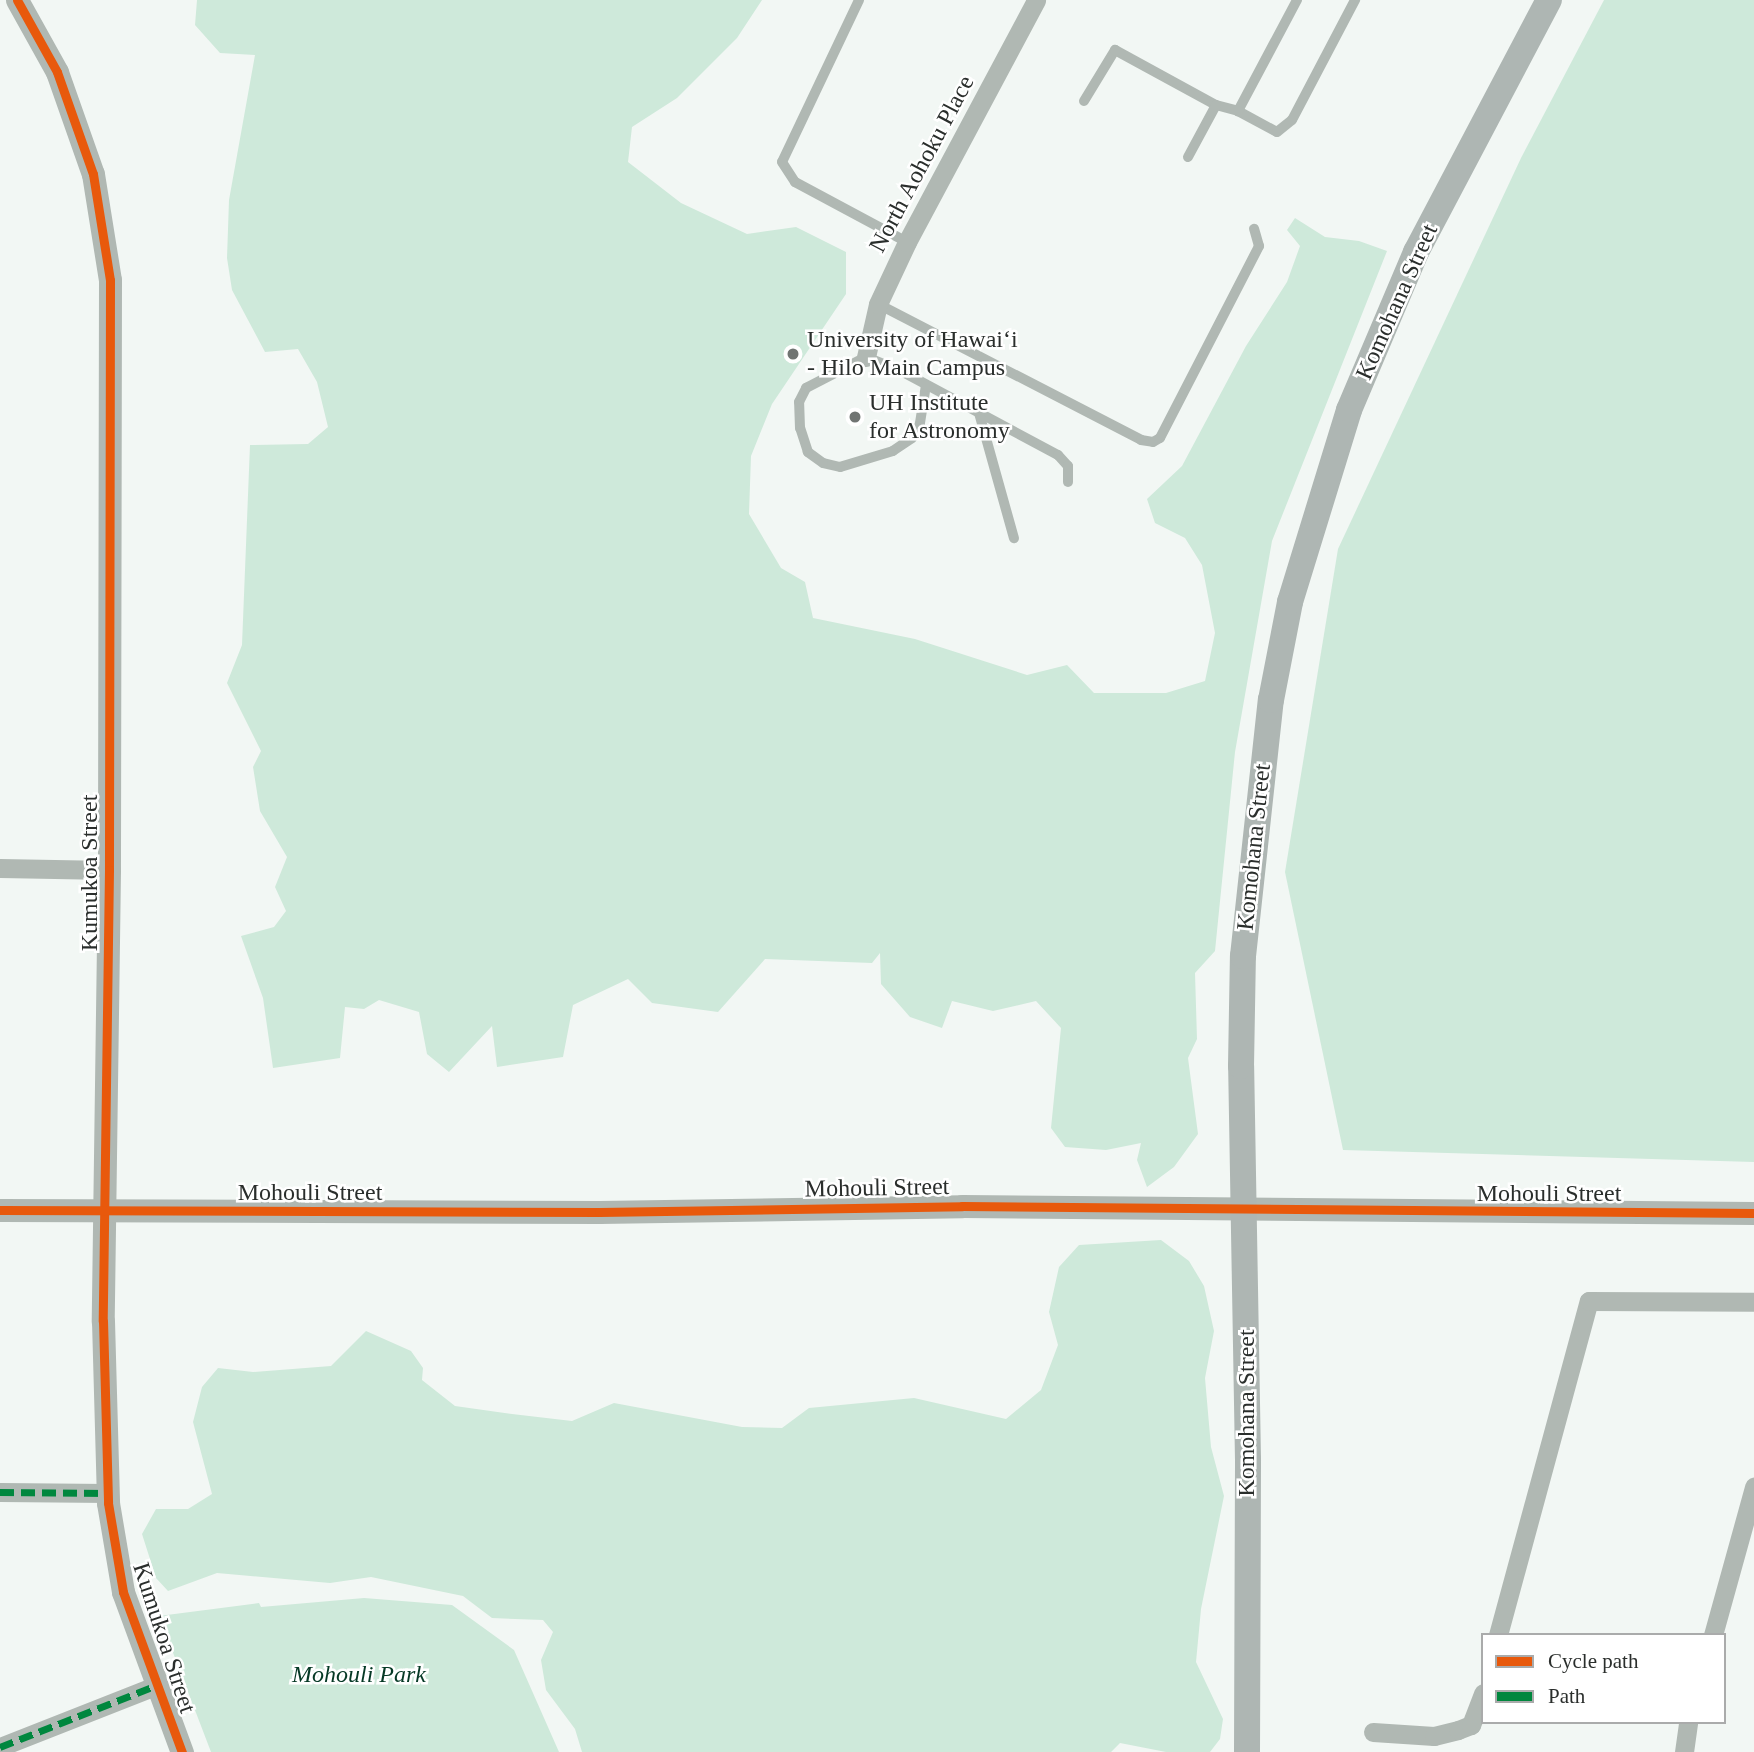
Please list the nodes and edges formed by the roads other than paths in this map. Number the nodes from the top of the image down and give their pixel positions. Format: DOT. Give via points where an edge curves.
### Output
graph roads {
  1 [pos="16,0"];
  2 [pos="859,0"];
  3 [pos="1036,0"];
  4 [pos="1297,0"];
  5 [pos="1356,0"];
  6 [pos="1549,0"];
  7 [pos="1084,101"];
  8 [pos="1216,105"];
  9 [pos="1238,111"];
  10 [pos="1188,157"];
  11 [pos="1254,229"];
  12 [pos="906,242"];
  13 [pos="878,304"];
  14 [pos="866,357"];
  15 [pos="926,385"];
  16 [pos="979,413"];
  17 [pos="1068,482"];
  18 [pos="1014,538"];
  19 [pos="0,868"];
  20 [pos="110,870"];
  21 [pos="0,1210"];
  22 [pos="106,1212"];
  23 [pos="1243,1212"];
  24 [pos="1754,1213"];
  25 [pos="1754,1302"];
  26 [pos="0,1492"];
  27 [pos="107,1493"];
  28 [pos="1753,1496"];
  29 [pos="1500,1633"];
  30 [pos="1714,1633"];
  31 [pos="157,1685"];
  32 [pos="1481,1698"];
  33 [pos="1688,1724"];
  34 [pos="1373,1732"];
  35 [pos="0,1747"];
  36 [pos="182,1752"];
  37 [pos="1247,1752"];
  38 [pos="1684,1752"];
  1 -- 20 [label="street, Kumukoa Street" via="57,72 93,174 110,280"];
  2 -- 12 [label="lane" via="782,162 795,182"];
  3 -- 12 [label="street, North Aohoku Place"];
  4 -- 9 [label="lane"];
  5 -- 9 [label="lane" via="1292,120 1277,132"];
  6 -- 23 [label="main road, Komohana Street" via="1387,317 1349,410 1290,602 1257,800 1243,956"];
  7 -- 8 [label="lane" via="1115,50"];
  8 -- 9 [label="lane"];
  8 -- 10 [label="lane"];
  11 -- 13 [label="lane" via="1259,246 1160,439 1153,442 1141,440"];
  12 -- 13 [label="street, North Aohoku Place"];
  13 -- 14 [label="street, North Aohoku Place"];
  14 -- 15 [label="lane"];
  14 -- 15 [label="lane" via="806,388 799,402 800,428 808,452 823,463 840,467 893,451 912,438 926,401"];
  15 -- 16 [label="lane"];
  16 -- 17 [label="lane" via="1058,455 1068,466"];
  16 -- 18 [label="lane"];
  19 -- 20 [label="street"];
  20 -- 22 [label="street, Kumukoa Street"];
  21 -- 22 [label="street, Mohouli Street"];
  22 -- 23 [label="street, Mohouli Street" via="962,1206"];
  22 -- 27 [label="street, Kumukoa Street"];
  23 -- 24 [label="street, Mohouli Street"];
  23 -- 37 [label="main road, Komohana Street"];
  25 -- 29 [label="street" via="1589,1301"];
  26 -- 27 [label="street"];
  27 -- 31 [label="street, Kumukoa Street" via="123,1592"];
  28 -- 30 [label="street"];
  31 -- 35 [label="street"];
  31 -- 36 [label="street, Kumukoa Street"];
  32 -- 34 [label="street" via="1471,1725 1458,1730 1434,1736"];
  33 -- 38 [label="street"];
}
